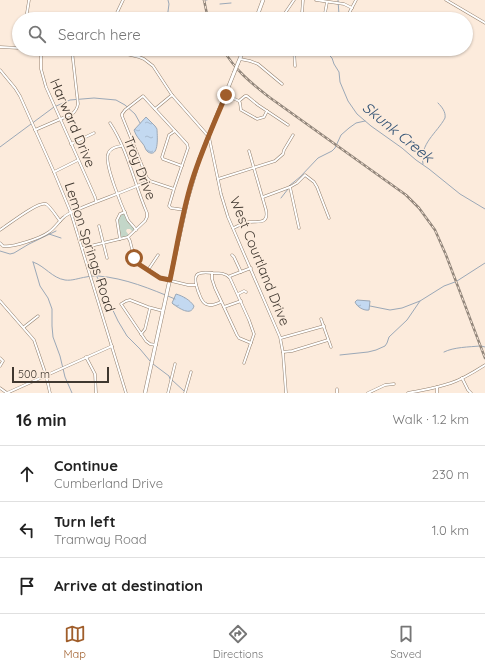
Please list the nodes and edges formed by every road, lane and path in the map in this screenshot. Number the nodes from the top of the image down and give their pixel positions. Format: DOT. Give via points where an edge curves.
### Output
graph roads {
  1 [pos="29,0"];
  2 [pos="123,0"];
  3 [pos="263,0"];
  4 [pos="294,0"];
  5 [pos="303,0"];
  6 [pos="316,0"];
  7 [pos="356,0"];
  8 [pos="446,0"];
  9 [pos="327,2"];
  10 [pos="352,8"];
  11 [pos="27,12"];
  12 [pos="117,12"];
  13 [pos="259,12"];
  14 [pos="286,12"];
  15 [pos="302,12"];
  16 [pos="325,12"];
  17 [pos="350,12"];
  18 [pos="466,12"];
  19 [pos="473,16"];
  20 [pos="485,23"];
  21 [pos="0,47"];
  22 [pos="12,48"];
  23 [pos="41,56"];
  24 [pos="73,56"];
  25 [pos="135,56"];
  26 [pos="241,56"];
  27 [pos="294,56"];
  28 [pos="239,61"];
  29 [pos="295,66"];
  30 [pos="0,70"];
  31 [pos="282,84"];
  32 [pos="172,95"];
  33 [pos="226,95"];
  34 [pos="239,101"];
  35 [pos="155,109"];
  36 [pos="267,111"];
  37 [pos="60,119"];
  38 [pos="110,123"];
  39 [pos="288,125"];
  40 [pos="35,130"];
  41 [pos="175,131"];
  42 [pos="94,134"];
  43 [pos="293,135"];
  44 [pos="209,137"];
  45 [pos="71,144"];
  46 [pos="121,146"];
  47 [pos="249,151"];
  48 [pos="78,160"];
  49 [pos="182,166"];
  50 [pos="254,168"];
  51 [pos="54,172"];
  52 [pos="218,179"];
  53 [pos="146,182"];
  54 [pos="136,186"];
  55 [pos="290,187"];
  56 [pos="174,189"];
  57 [pos="118,194"];
  58 [pos="263,197"];
  59 [pos="96,202"];
  60 [pos="185,210"];
  61 [pos="125,212"];
  62 [pos="71,213"];
  63 [pos="329,218"];
  64 [pos="60,221"];
  65 [pos="99,226"];
  66 [pos="233,228"];
  67 [pos="299,228"];
  68 [pos="0,230"];
  69 [pos="136,230"];
  70 [pos="128,237"];
  71 [pos="120,239"];
  72 [pos="103,242"];
  73 [pos="0,243"];
  74 [pos="82,248"];
  75 [pos="158,255"];
  76 [pos="232,255"];
  77 [pos="107,258"];
  78 [pos="251,268"];
  79 [pos="148,270"];
  80 [pos="241,272"];
  81 [pos="212,273"];
  82 [pos="230,276"];
  83 [pos="170,280"];
  84 [pos="196,285"];
  85 [pos="246,292"];
  86 [pos="238,294"];
  87 [pos="0,301"];
  88 [pos="241,301"];
  89 [pos="221,302"];
  90 [pos="224,307"];
  91 [pos="150,308"];
  92 [pos="163,310"];
  93 [pos="38,316"];
  94 [pos="321,319"];
  95 [pos="324,326"];
  96 [pos="24,327"];
  97 [pos="141,334"];
  98 [pos="280,338"];
  99 [pos="328,340"];
  100 [pos="252,343"];
  101 [pos="112,346"];
  102 [pos="156,346"];
  103 [pos="330,347"];
  104 [pos="283,352"];
  105 [pos="86,357"];
  106 [pos="0,358"];
  107 [pos="244,363"];
  108 [pos="175,364"];
  109 [pos="485,365"];
  110 [pos="0,366"];
  111 [pos="191,372"];
  112 [pos="46,375"];
  113 [pos="462,378"];
  114 [pos="394,384"];
  115 [pos="437,387"];
  116 [pos="0,388"];
  117 [pos="337,389"];
  118 [pos="7,393"];
  119 [pos="50,393"];
  120 [pos="96,393"];
  121 [pos="126,393"];
  122 [pos="145,393"];
  123 [pos="168,393"];
  124 [pos="186,393"];
  125 [pos="286,393"];
  126 [pos="337,393"];
  127 [pos="368,393"];
  128 [pos="408,393"];
  129 [pos="437,393"];
  130 [pos="471,393"];
  1 -- 11 [label="street"];
  2 -- 12 [label="street"];
  3 -- 13 [label="main road"];
  4 -- 14 [label="street"];
  5 -- 15 [label="street"];
  6 -- 9 [label="street"];
  7 -- 10 [label="street"];
  8 -- 18 [label="street"];
  9 -- 10 [label="street" via="344,4"];
  9 -- 16 [label="street"];
  10 -- 17 [label="street"];
  19 -- 20 [label="street"];
  21 -- 22 [label="street"];
  23 -- 37 [label="street, Harward Drive" via="43,78"];
  24 -- 37 [label="street" via="78,104 75,112"];
  25 -- 32 [label="street" via="153,66"];
  26 -- 28 [label="main road"];
  27 -- 29 [label="street"];
  28 -- 31 [label="street" via="258,64"];
  28 -- 33 [label="main road, bridge"];
  30 -- 40 [label="street, Lemon Springs Road" via="18,93"];
  32 -- 35 [label="street"];
  32 -- 44 [label="street"];
  33 -- 34 [label="street"];
  33 -- 44 [label="main road"];
  34 -- 36 [label="street" via="247,96"];
  34 -- 36 [label="street" via="241,110 257,119 264,117"];
  35 -- 41 [label="street"];
  35 -- 56 [label="street" via="142,96 122,114 147,178"];
  36 -- 39 [label="street"];
  37 -- 40 [label="street"];
  37 -- 45 [label="street, Harward Drive"];
  38 -- 46 [label="street, Troy Drive"];
  40 -- 51 [label="street, Lemon Springs Road"];
  41 -- 49 [label="street" via="188,146"];
  41 -- 49 [label="street" via="169,135 162,157"];
  42 -- 45 [label="street"];
  43 -- 50 [label="street" via="280,157 271,163"];
  44 -- 52 [label="street, West Courtland Drive"];
  44 -- 60 [label="main road"];
  45 -- 48 [label="street, Harward Drive"];
  46 -- 54 [label="street, Troy Drive"];
  46 -- 57 [label="street" via="110,150 107,157 108,168"];
  47 -- 50 [label="street"];
  48 -- 51 [label="street"];
  48 -- 59 [label="street, Harward Drive"];
  49 -- 56 [label="street"];
  50 -- 52 [label="street"];
  50 -- 58 [label="street"];
  51 -- 62 [label="street, Lemon Springs Road"];
  52 -- 66 [label="street, West Courtland Drive"];
  53 -- 54 [label="street"];
  54 -- 57 [label="street"];
  54 -- 69 [label="street, Troy Drive" via="147,215"];
  55 -- 58 [label="street"];
  55 -- 63 [label="street" via="305,175 314,182"];
  55 -- 67 [label="street"];
  56 -- 60 [label="street" via="169,206"];
  57 -- 59 [label="street"];
  57 -- 61 [label="street"];
  58 -- 66 [label="street" via="267,217 262,222 247,222"];
  59 -- 62 [label="street"];
  60 -- 83 [label="main road"];
  61 -- 69 [label="street"];
  61 -- 71 [label="street" via="120,214 117,220"];
  62 -- 64 [label="street"];
  62 -- 74 [label="street, Lemon Springs Road"];
  64 -- 68 [label="street" via="48,206 43,204"];
  64 -- 73 [label="street" via="50,232 26,242 5,247"];
  65 -- 72 [label="street"];
  66 -- 78 [label="street, West Courtland Drive"];
  69 -- 70 [label="street, Troy Drive"];
  70 -- 71 [label="street, Troy Drive"];
  70 -- 79 [label="street" via="135,261"];
  71 -- 72 [label="street, Troy Drive"];
  72 -- 74 [label="street, Troy Drive"];
  72 -- 77 [label="street"];
  74 -- 101 [label="street, Lemon Springs Road"];
  75 -- 79 [label="street"];
  76 -- 80 [label="street"];
  78 -- 80 [label="street"];
  78 -- 98 [label="street, West Courtland Drive"];
  79 -- 83 [label="street" via="160,278"];
  80 -- 82 [label="street"];
  81 -- 82 [label="street"];
  81 -- 84 [label="street" via="198,274 195,277"];
  81 -- 89 [label="street"];
  82 -- 86 [label="street"];
  83 -- 84 [label="street"];
  83 -- 92 [label="main road"];
  84 -- 89 [label="street" via="205,304"];
  85 -- 86 [label="street"];
  86 -- 88 [label="street"];
  87 -- 96 [label="street"];
  88 -- 90 [label="street"];
  88 -- 100 [label="street" via="254,330"];
  89 -- 90 [label="street"];
  90 -- 100 [label="street" via="239,338"];
  91 -- 92 [label="street"];
  91 -- 97 [label="street" via="145,329"];
  91 -- 97 [label="street" via="130,300 121,304"];
  92 -- 102 [label="main road"];
  93 -- 96 [label="street"];
  94 -- 95 [label="street"];
  95 -- 98 [label="street"];
  95 -- 99 [label="street"];
  96 -- 112 [label="street" via="34,340"];
  97 -- 102 [label="street" via="147,342"];
  98 -- 104 [label="street, West Courtland Drive"];
  99 -- 103 [label="street"];
  99 -- 104 [label="street"];
  100 -- 107 [label="street"];
  101 -- 105 [label="street"];
  101 -- 121 [label="street, Lemon Springs Road"];
  102 -- 122 [label="main road"];
  104 -- 125 [label="street, West Courtland Drive"];
  105 -- 112 [label="street"];
  105 -- 120 [label="street" via="94,374"];
  106 -- 110 [label="street" via="3,361"];
  108 -- 123 [label="street"];
  109 -- 113 [label="street"];
  111 -- 124 [label="street"];
  112 -- 118 [label="street"];
  112 -- 119 [label="street"];
  113 -- 115 [label="street"];
  113 -- 130 [label="street"];
  114 -- 127 [label="street"];
  115 -- 128 [label="street"];
  115 -- 129 [label="street"];
  116 -- 118 [label="street"];
  117 -- 126 [label="street"];
}
